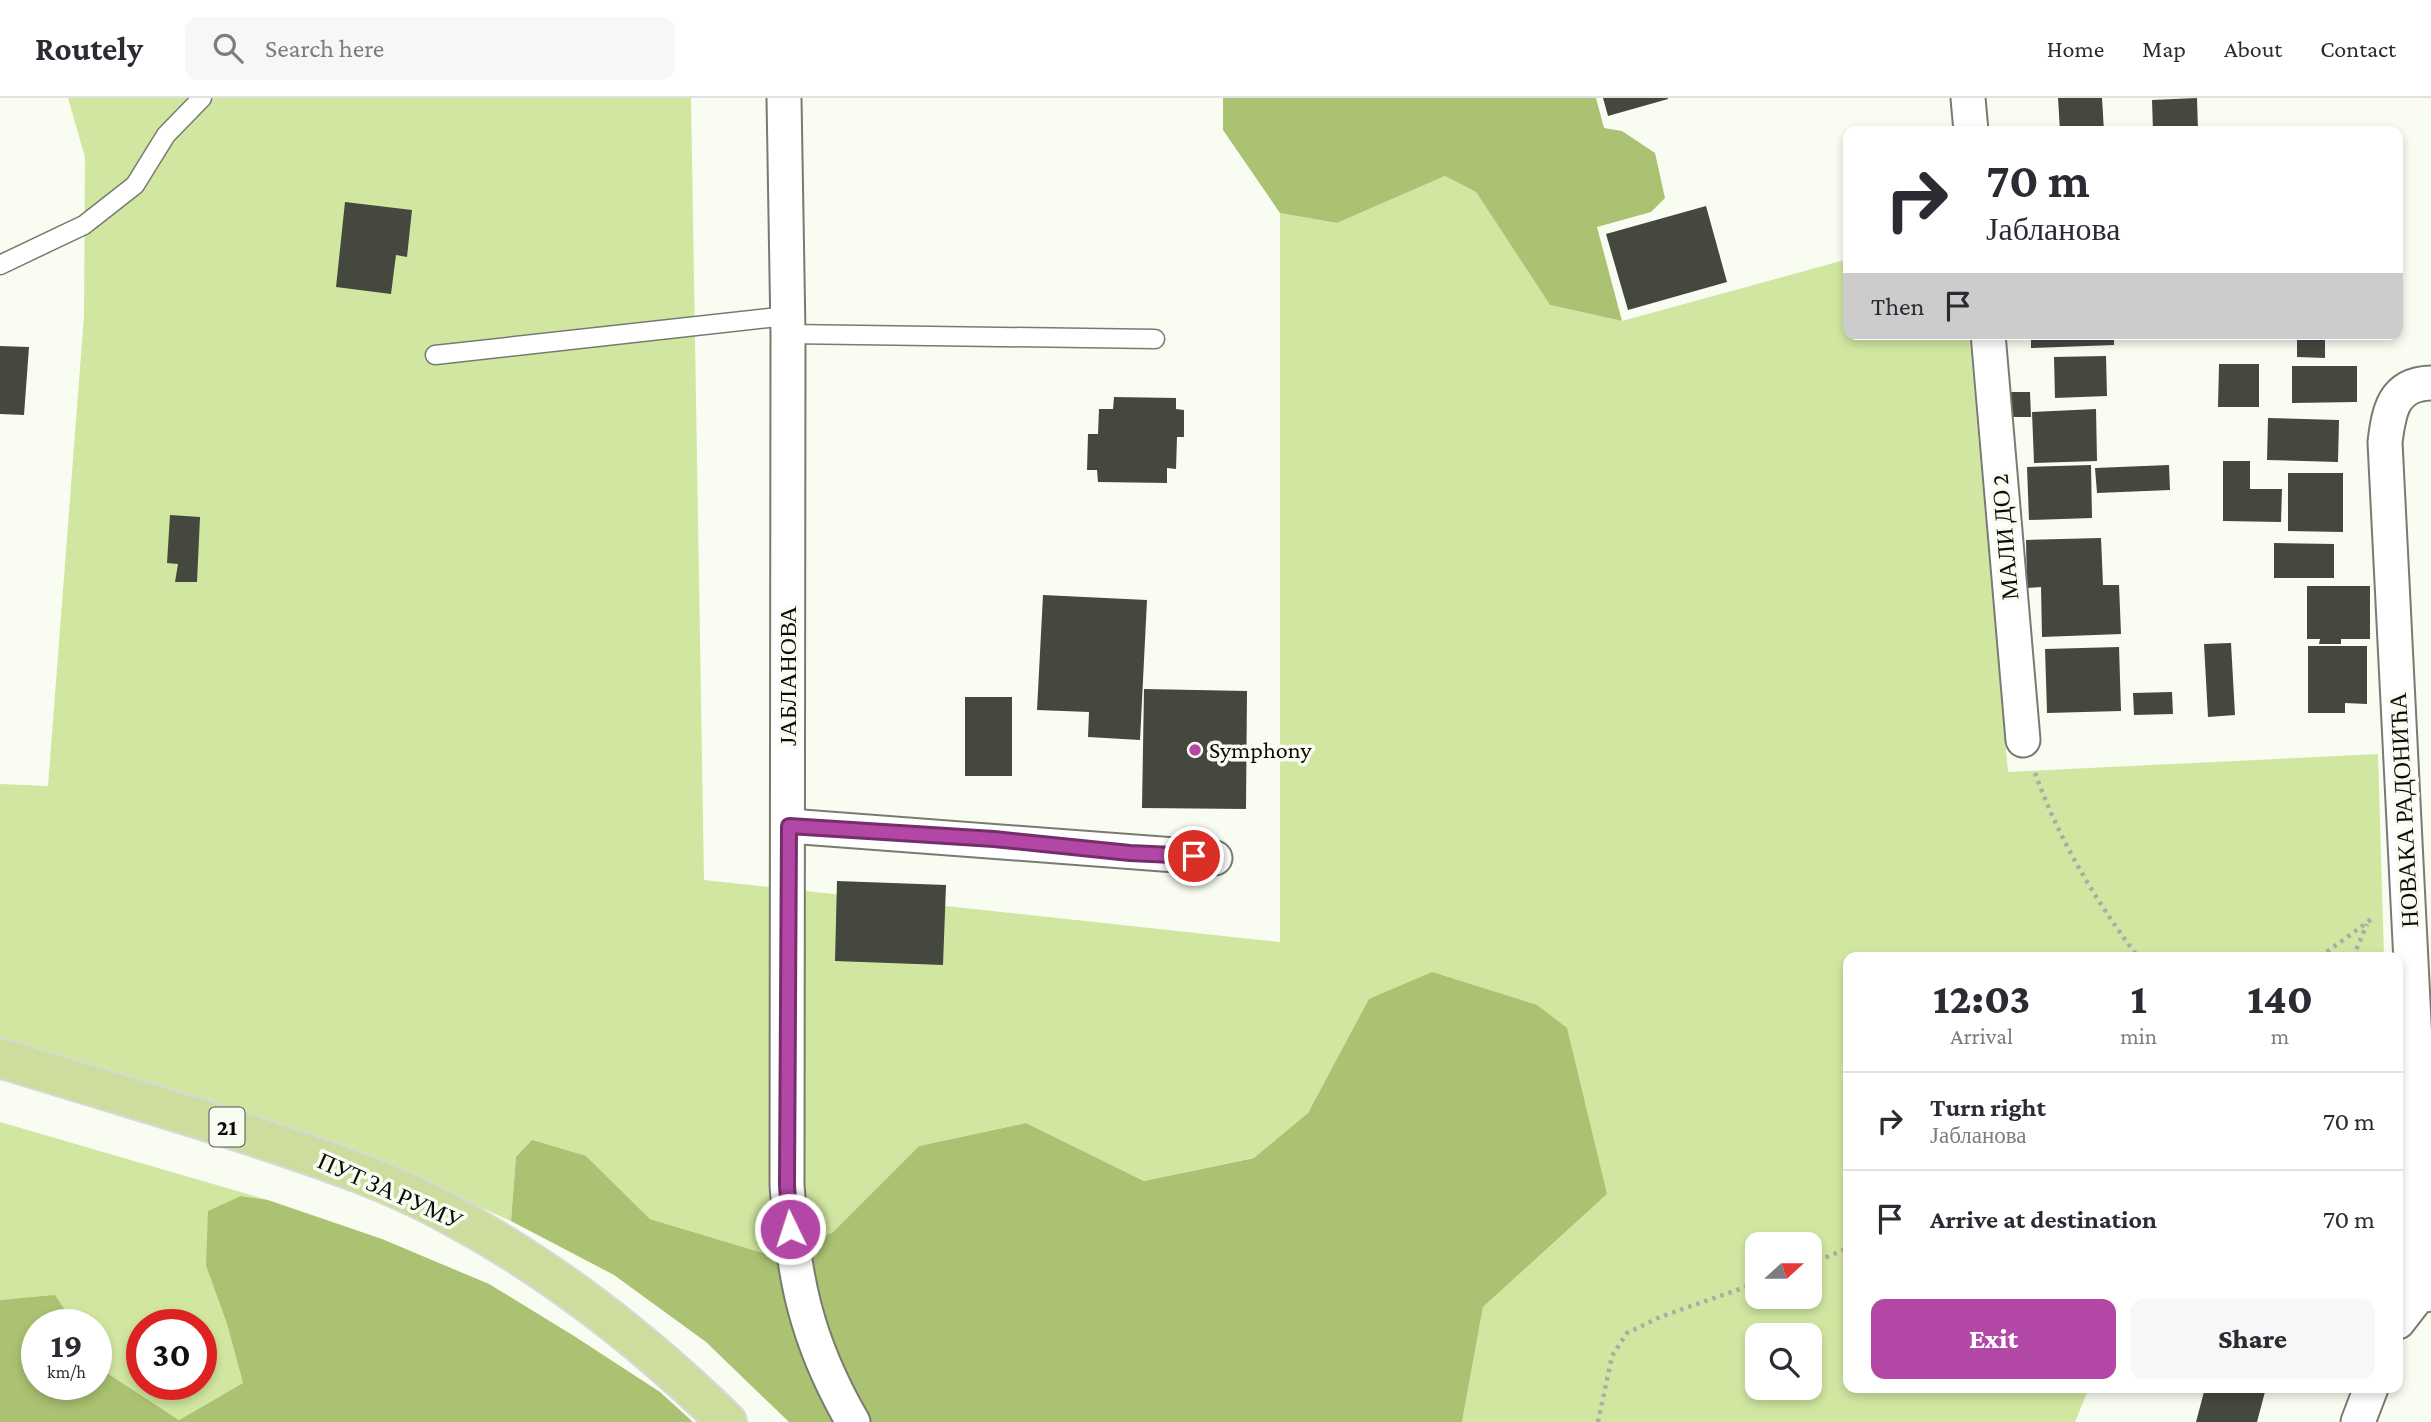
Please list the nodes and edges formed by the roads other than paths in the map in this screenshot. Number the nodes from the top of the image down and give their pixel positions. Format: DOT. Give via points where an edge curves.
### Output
graph roads {
  1 [pos="202,98"];
  2 [pos="784,98"];
  3 [pos="1968,98"];
  4 [pos="1971,126"];
  5 [pos="0,265"];
  6 [pos="787,325"];
  7 [pos="1155,339"];
  8 [pos="1989,340"];
  9 [pos="435,355"];
  10 [pos="2426,384"];
  11 [pos="2023,740"];
  12 [pos="789,826"];
  13 [pos="2419,846"];
  14 [pos="1215,858"];
  15 [pos="0,1058"];
  16 [pos="2425,1295"];
  17 [pos="2403,1317"];
  18 [pos="2369,1393"];
  19 [pos="727,1422"];
  20 [pos="853,1422"];
  21 [pos="2358,1422"];
  1 -- 5 [label="lane" via="166,135 135,185 85,225"];
  2 -- 6 [label="street, ЈАБЛАНОВА"];
  3 -- 4 [label="street"];
  6 -- 7 [label="lane"];
  6 -- 9 [label="lane"];
  6 -- 12 [label="street, ЈАБЛАНОВА"];
  8 -- 11 [label="street, МАЛИ ДО 2"];
  10 -- 13 [label="street, НОВАКА РАДОНИЋА" via="2403,391 2390,407 2385,442"];
  12 -- 14 [label="street"];
  12 -- 20 [label="street, ЈАБЛАНОВА" via="790,1229 817,1351"];
  13 -- 16 [label="street, НОВАКА РАДОНИЋА" via="2407,892"];
  15 -- 19 [label="main road, ПУТ ЗА РУМУ / 21" via="290,1148 368,1176 448,1213 531,1261 615,1322"];
  16 -- 17 [label="street"];
  18 -- 21 [label="street"];
}
